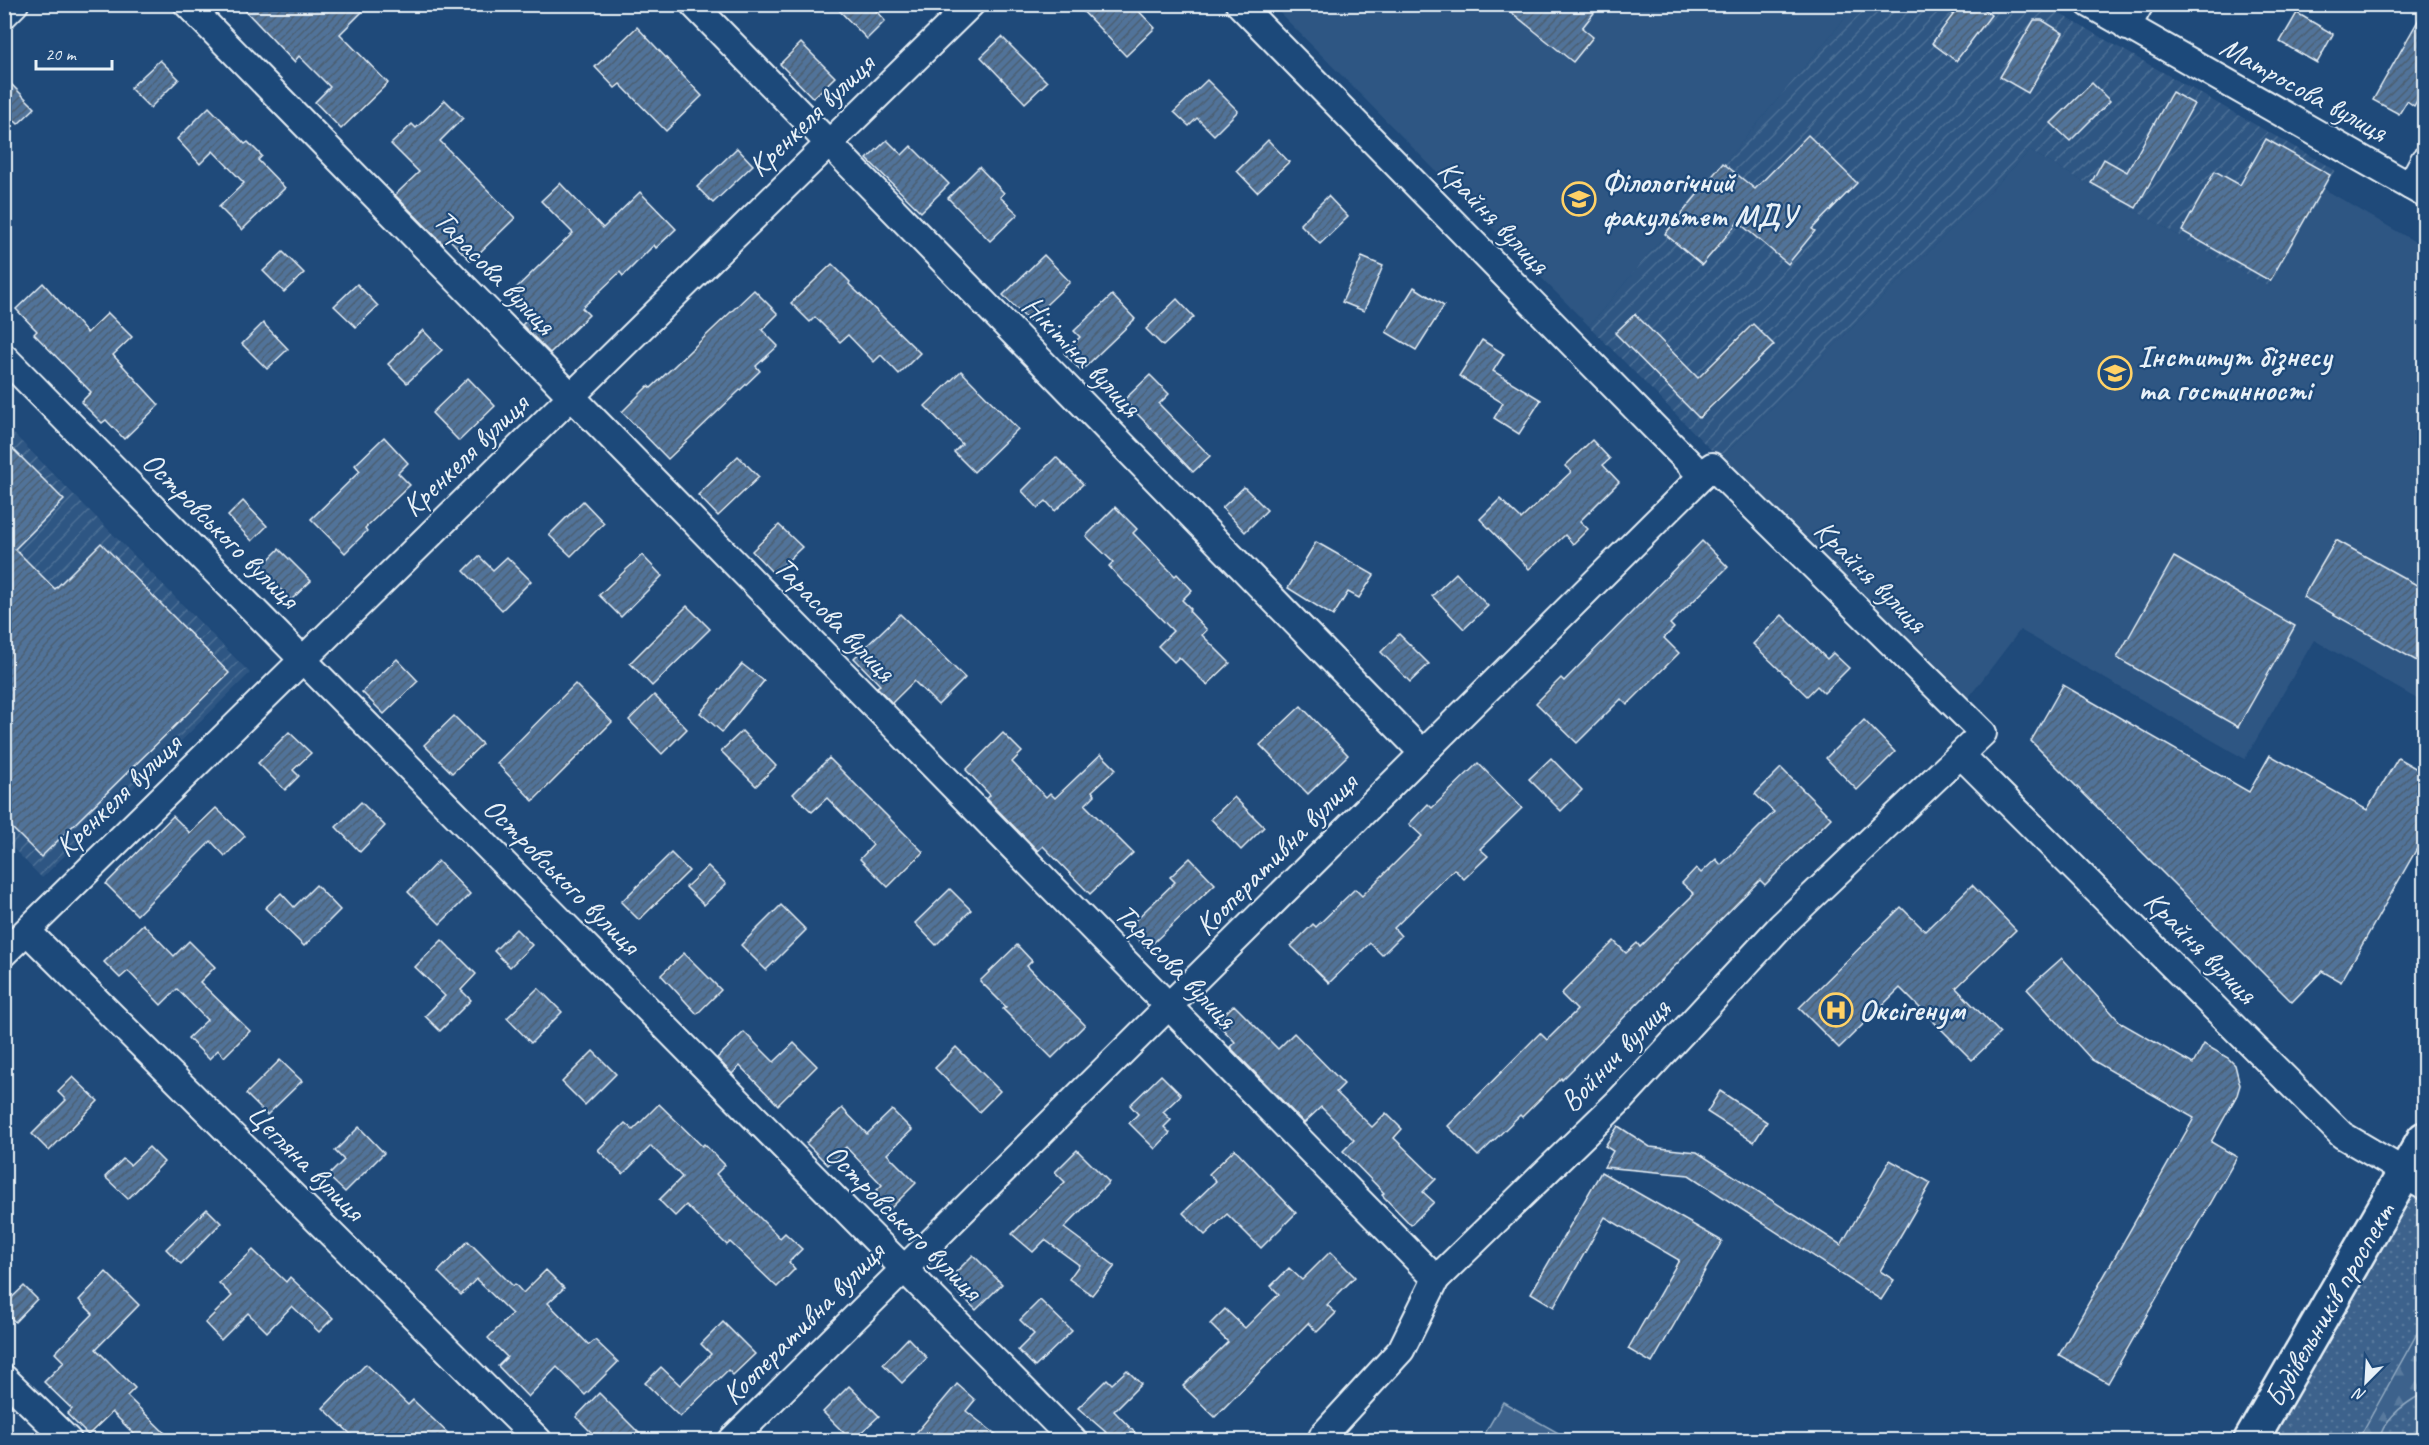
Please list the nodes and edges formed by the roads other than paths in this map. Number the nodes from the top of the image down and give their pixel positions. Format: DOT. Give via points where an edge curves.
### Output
graph roads {
  1 [pos="15,4"];
  2 [pos="187,4"];
  3 [pos="693,4"];
  4 [pos="971,4"];
  5 [pos="1239,4"];
  6 [pos="2089,4"];
  7 [pos="2140,4"];
  8 [pos="4,15"];
  9 [pos="2127,27"];
  10 [pos="829,144"];
  11 [pos="2424,160"];
  12 [pos="2417,190"];
  13 [pos="4,357"];
  14 [pos="572,397"];
  15 [pos="1707,471"];
  16 [pos="303,660"];
  17 [pos="1983,734"];
  18 [pos="1423,753"];
  19 [pos="1961,755"];
  20 [pos="27,931"];
  21 [pos="4,952"];
  22 [pos="1169,1006"];
  23 [pos="2424,1139"];
  24 [pos="2415,1177"];
  25 [pos="904,1269"];
  26 [pos="1436,1279"];
  27 [pos="4,1378"];
  28 [pos="68,1440"];
  29 [pos="538,1440"];
  30 [pos="732,1440"];
  31 [pos="1074,1440"];
  32 [pos="1320,1440"];
  33 [pos="2251,1440"];
  1 -- 8 [label="street"];
  2 -- 14 [label="street, Тарасова вулиця"];
  3 -- 10 [label="street, Нікітіна вулиця"];
  4 -- 10 [label="street, Кренкеля вулиця"];
  5 -- 15 [label="street, Крайня вулиця"];
  6 -- 9 [label="street, Матросова вулиця"];
  7 -- 9 [label="street"];
  9 -- 12 [label="street, Матросова вулиця"];
  10 -- 14 [label="street, Кренкеля вулиця"];
  10 -- 18 [label="street, Нікітіна вулиця"];
  11 -- 12 [label="street"];
  13 -- 16 [label="street, Островського вулиця"];
  14 -- 16 [label="street, Кренкеля вулиця"];
  14 -- 22 [label="street, Тарасова вулиця"];
  15 -- 17 [label="street, Крайня вулиця"];
  15 -- 18 [label="street, Кооперативна вулиця"];
  16 -- 20 [label="street, Кренкеля вулиця"];
  16 -- 25 [label="street, Островського вулиця"];
  17 -- 19 [label="street, Войнич вулиця"];
  18 -- 22 [label="street, Кооперативна вулиця"];
  19 -- 24 [label="street, Крайня вулиця" via="2342,1135"];
  19 -- 26 [label="street, Войнич вулиця" via="1781,926 1620,1100"];
  20 -- 21 [label="street, Кренкеля вулиця"];
  20 -- 29 [label="street, Цегляна вулиця"];
  22 -- 25 [label="street, Кооперативна вулиця"];
  22 -- 26 [label="street, Тарасова вулиця"];
  23 -- 24 [label="main road, Будівельників проспект"];
  24 -- 33 [label="main road, Будівельників проспект"];
  25 -- 30 [label="street, Кооперативна вулиця"];
  25 -- 31 [label="street, Островського вулиця"];
  26 -- 32 [label="street, Войнич вулиця" via="1401,1350"];
  27 -- 28 [label="street"];
}
